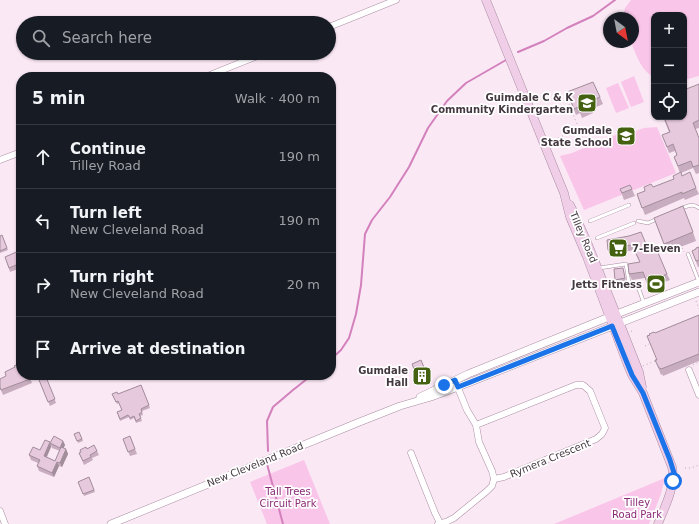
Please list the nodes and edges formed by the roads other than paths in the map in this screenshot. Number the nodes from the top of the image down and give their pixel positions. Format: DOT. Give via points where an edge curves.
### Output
graph roads {
  1 [pos="396,0"];
  2 [pos="486,0"];
  3 [pos="336,24"];
  4 [pos="248,60"];
  5 [pos="218,72"];
  6 [pos="16,154"];
  7 [pos="0,160"];
  8 [pos="564,193"];
  9 [pos="629,205"];
  10 [pos="699,208"];
  11 [pos="677,210"];
  12 [pos="662,217"];
  13 [pos="590,221"];
  14 [pos="597,238"];
  15 [pos="688,254"];
  16 [pos="598,268"];
  17 [pos="699,282"];
  18 [pos="699,292"];
  19 [pos="644,303"];
  20 [pos="612,315"];
  21 [pos="616,325"];
  22 [pos="689,370"];
  23 [pos="455,380"];
  24 [pos="458,387"];
  25 [pos="697,387"];
  26 [pos="699,395"];
  27 [pos="400,406"];
  28 [pos="476,425"];
  29 [pos="411,453"];
  30 [pos="494,479"];
  31 [pos="0,511"];
  32 [pos="439,523"];
  33 [pos="5,524"];
  34 [pos="113,524"];
  35 [pos="658,524"];
  1 -- 3 [label="street"];
  2 -- 8 [label="main road, Tilley Road"];
  4 -- 5 [label="street"];
  6 -- 7 [label="street"];
  8 -- 16 [label="main road, Tilley Road"];
  8 -- 20 [label="main road, Tilley Road" via="570,217"];
  9 -- 13 [label="lane"];
  10 -- 11 [label="lane" via="691,204"];
  12 -- 14 [label="lane" via="648,223 636,222"];
  15 -- 17 [label="lane"];
  16 -- 19 [label="lane" via="626,264 629,284 638,287"];
  16 -- 20 [label="main road, Tilley Road"];
  17 -- 19 [label="street, New Cleveland Road"];
  18 -- 21 [label="street, New Cleveland Road"];
  19 -- 20 [label="street, New Cleveland Road"];
  20 -- 21 [label="main road, Tilley Road"];
  20 -- 23 [label="street, New Cleveland Road"];
  21 -- 24 [label="street, New Cleveland Road"];
  21 -- 35 [label="main road, Tilley Road" via="632,375 643,393 674,473"];
  22 -- 25 [label="street"];
  23 -- 24 [label="street"];
  23 -- 27 [label="street, New Cleveland Road"];
  24 -- 27 [label="street, New Cleveland Road"];
  24 -- 28 [label="street"];
  25 -- 26 [label="street"];
  27 -- 34 [label="street, New Cleveland Road"];
  28 -- 30 [label="street" via="479,442"];
  28 -- 30 [label="street, Rymera Crescent" via="576,385 583,385 590,391 605,428 596,439"];
  29 -- 32 [label="street"];
  30 -- 32 [label="street" via="488,491 451,520"];
  31 -- 33 [label="street"];
}
